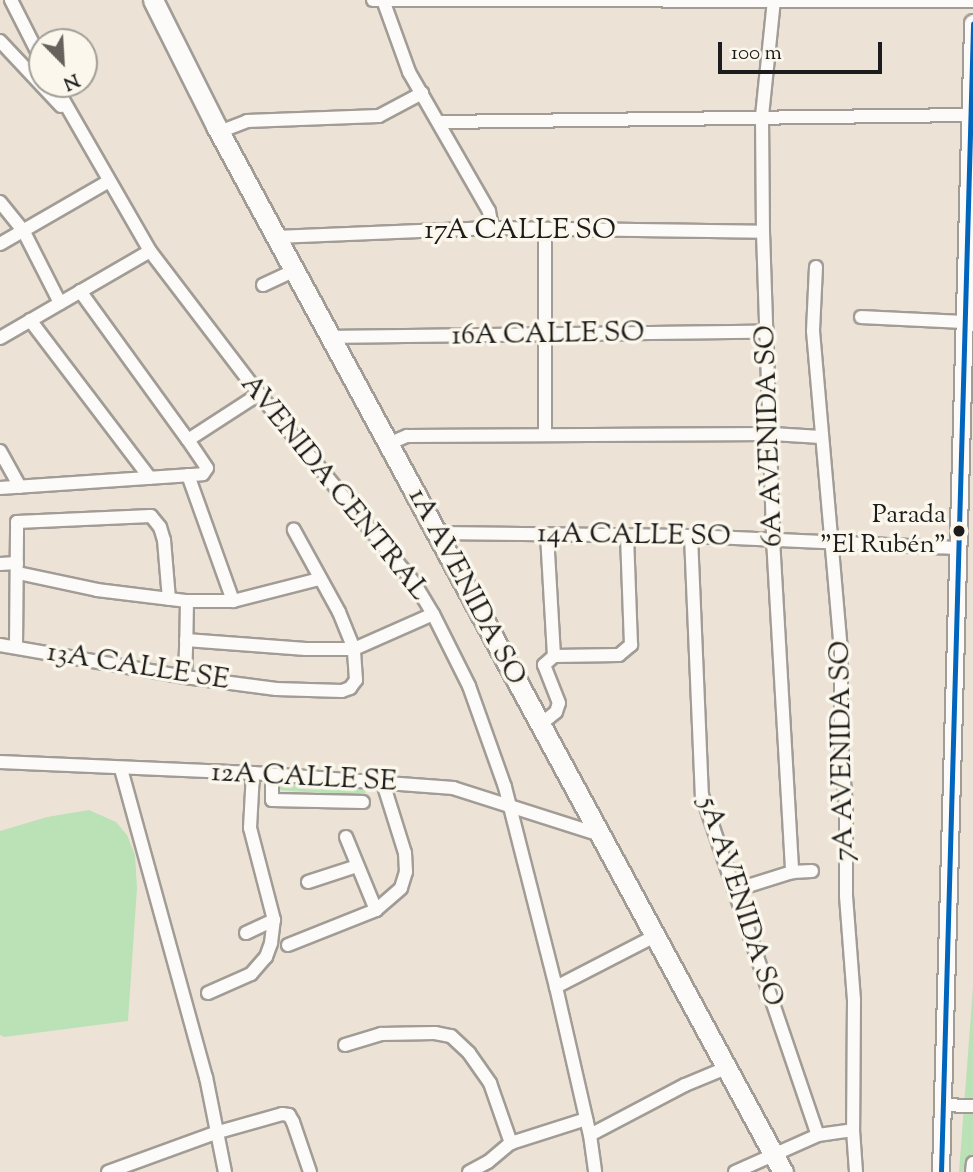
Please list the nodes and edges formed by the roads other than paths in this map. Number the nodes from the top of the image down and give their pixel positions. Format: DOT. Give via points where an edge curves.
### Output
graph roads {
  1 [pos="11,0"];
  2 [pos="153,0"];
  3 [pos="380,1"];
  4 [pos="774,1"];
  5 [pos="973,1"];
  6 [pos="973,23"];
  7 [pos="28,33"];
  8 [pos="0,41"];
  9 [pos="422,93"];
  10 [pos="61,98"];
  11 [pos="69,114"];
  12 [pos="970,115"];
  13 [pos="762,117"];
  14 [pos="440,122"];
  15 [pos="219,132"];
  16 [pos="109,181"];
  17 [pos="0,202"];
  18 [pos="492,228"];
  19 [pos="545,229"];
  20 [pos="23,230"];
  21 [pos="763,232"];
  22 [pos="276,237"];
  23 [pos="0,244"];
  24 [pos="150,251"];
  25 [pos="816,267"];
  26 [pos="295,270"];
  27 [pos="263,285"];
  28 [pos="80,291"];
  29 [pos="60,303"];
  30 [pos="861,317"];
  31 [pos="30,320"];
  32 [pos="963,322"];
  33 [pos="767,332"];
  34 [pos="543,335"];
  35 [pos="330,337"];
  36 [pos="0,338"];
  37 [pos="259,394"];
  38 [pos="772,434"];
  39 [pos="545,435"];
  40 [pos="821,437"];
  41 [pos="188,440"];
  42 [pos="388,444"];
  43 [pos="0,451"];
  44 [pos="188,475"];
  45 [pos="150,478"];
  46 [pos="20,487"];
  47 [pos="0,488"];
  48 [pos="294,530"];
  49 [pos="438,533"];
  50 [pos="547,534"];
  51 [pos="627,535"];
  52 [pos="691,536"];
  53 [pos="773,539"];
  54 [pos="834,542"];
  55 [pos="956,548"];
  56 [pos="0,564"];
  57 [pos="18,568"];
  58 [pos="319,579"];
  59 [pos="169,599"];
  60 [pos="187,601"];
  61 [pos="233,601"];
  62 [pos="433,614"];
  63 [pos="186,640"];
  64 [pos="0,645"];
  65 [pos="16,647"];
  66 [pos="354,649"];
  67 [pos="554,656"];
  68 [pos="185,677"];
  69 [pos="541,724"];
  70 [pos="0,762"];
  71 [pos="121,769"];
  72 [pos="253,773"];
  73 [pos="272,775"];
  74 [pos="383,783"];
  75 [pos="363,802"];
  76 [pos="510,806"];
  77 [pos="600,835"];
  78 [pos="346,837"];
  79 [pos="357,866"];
  80 [pos="812,871"];
  81 [pos="792,872"];
  82 [pos="308,882"];
  83 [pos="735,890"];
  84 [pos="376,910"];
  85 [pos="274,920"];
  86 [pos="246,933"];
  87 [pos="655,936"];
  88 [pos="288,945"];
  89 [pos="556,987"];
  90 [pos="208,993"];
  91 [pos="345,1045"];
  92 [pos="726,1068"];
  93 [pos="942,1105"];
  94 [pos="973,1106"];
  95 [pos="586,1119"];
  96 [pos="853,1130"];
  97 [pos="215,1133"];
  98 [pos="590,1135"];
  99 [pos="818,1135"];
  100 [pos="511,1143"];
  101 [pos="773,1154"];
  102 [pos="973,1163"];
  103 [pos="108,1172"];
  104 [pos="225,1172"];
  105 [pos="310,1172"];
  106 [pos="469,1172"];
  107 [pos="595,1172"];
  108 [pos="735,1172"];
  109 [pos="783,1172"];
  110 [pos="856,1172"];
  111 [pos="941,1172"];
  112 [pos="972,1172"];
  1 -- 7 [label="street"];
  2 -- 15 [label="highway, 1A AVENIDA SO"];
  3 -- 4 [label="street"];
  3 -- 9 [label="street"];
  4 -- 5 [label="street"];
  4 -- 13 [label="street, 6A AVENIDA SO"];
  6 -- 12 [label="main road"];
  8 -- 11 [label="street"];
  9 -- 14 [label="street"];
  9 -- 15 [label="street" via="379,116 247,121"];
  10 -- 11 [label="street, AVENIDA CENTRAL"];
  11 -- 16 [label="street, AVENIDA CENTRAL"];
  12 -- 13 [label="street"];
  12 -- 32 [label="main road"];
  13 -- 14 [label="street"];
  13 -- 21 [label="street, 6A AVENIDA SO"];
  14 -- 18 [label="street" via="489,211"];
  15 -- 22 [label="highway, 1A AVENIDA SO"];
  16 -- 20 [label="street"];
  16 -- 24 [label="street, AVENIDA CENTRAL"];
  17 -- 20 [label="street"];
  18 -- 19 [label="street, 17A CALLE SO"];
  18 -- 22 [label="street, 17A CALLE SO"];
  19 -- 21 [label="street, 17A CALLE SO"];
  19 -- 34 [label="street"];
  20 -- 23 [label="street"];
  20 -- 29 [label="street"];
  21 -- 33 [label="street, 6A AVENIDA SO"];
  22 -- 26 [label="highway, 1A AVENIDA SO"];
  24 -- 28 [label="street"];
  24 -- 37 [label="street, AVENIDA CENTRAL"];
  25 -- 40 [label="street, 7A AVENIDA SO" via="813,331"];
  26 -- 27 [label="street"];
  26 -- 35 [label="highway, 1A AVENIDA SO"];
  28 -- 29 [label="street"];
  28 -- 41 [label="street"];
  29 -- 31 [label="street"];
  30 -- 32 [label="street"];
  31 -- 36 [label="street"];
  31 -- 45 [label="street"];
  32 -- 55 [label="main road"];
  33 -- 34 [label="street, 16A CALLE SO"];
  33 -- 38 [label="street, 6A AVENIDA SO"];
  34 -- 35 [label="street, 16A CALLE SO"];
  34 -- 39 [label="street"];
  35 -- 42 [label="highway, 1A AVENIDA SO"];
  37 -- 41 [label="street"];
  37 -- 62 [label="street, AVENIDA CENTRAL" via="415,584"];
  38 -- 39 [label="street"];
  38 -- 40 [label="street"];
  38 -- 53 [label="street, 6A AVENIDA SO"];
  39 -- 42 [label="street" via="407,436"];
  40 -- 54 [label="street, 7A AVENIDA SO"];
  41 -- 44 [label="street" via="207,468 203,474"];
  42 -- 49 [label="highway, 1A AVENIDA SO"];
  43 -- 46 [label="street"];
  44 -- 45 [label="street"];
  44 -- 61 [label="street"];
  45 -- 46 [label="street"];
  46 -- 47 [label="street"];
  48 -- 58 [label="street"];
  49 -- 50 [label="street, 14A CALLE SO"];
  49 -- 69 [label="highway, 1A AVENIDA SO"];
  50 -- 51 [label="street, 14A CALLE SO"];
  50 -- 67 [label="street"];
  51 -- 52 [label="street, 14A CALLE SO"];
  51 -- 67 [label="street" via="631,645 619,656"];
  52 -- 53 [label="street, 14A CALLE SO"];
  52 -- 83 [label="street, 5A AVENIDA SO" via="702,795"];
  53 -- 54 [label="street, 14A CALLE SO"];
  53 -- 81 [label="street, 6A AVENIDA SO"];
  54 -- 55 [label="street, 14A CALLE SO"];
  54 -- 96 [label="street, 7A AVENIDA SO" via="854,1000"];
  55 -- 93 [label="main road"];
  56 -- 57 [label="street"];
  57 -- 59 [label="street" via="97,590"];
  57 -- 59 [label="street" via="17,522 147,515 160,527"];
  57 -- 65 [label="street"];
  58 -- 61 [label="street"];
  58 -- 66 [label="street"];
  59 -- 60 [label="street"];
  60 -- 61 [label="street"];
  60 -- 63 [label="street"];
  62 -- 66 [label="street"];
  62 -- 76 [label="street, AVENIDA CENTRAL" via="469,686"];
  63 -- 66 [label="street"];
  63 -- 68 [label="street"];
  64 -- 65 [label="street, 13A CALLE SE"];
  65 -- 68 [label="street, 13A CALLE SE"];
  66 -- 68 [label="street, 13A CALLE SE" via="356,680 342,691"];
  67 -- 69 [label="street" via="544,665 558,707"];
  69 -- 77 [label="highway, 1A AVENIDA SO"];
  70 -- 71 [label="street, 12A CALLE SE"];
  71 -- 72 [label="street, 12A CALLE SE"];
  71 -- 97 [label="street" via="206,1077"];
  72 -- 73 [label="street, 12A CALLE SE"];
  72 -- 85 [label="street" via="250,828"];
  73 -- 74 [label="street, 12A CALLE SE"];
  73 -- 75 [label="street" via="272,800"];
  74 -- 76 [label="street, 12A CALLE SE" via="453,788"];
  74 -- 84 [label="street" via="405,853 406,872 401,888"];
  76 -- 77 [label="street, 12A CALLE SE"];
  76 -- 89 [label="street, AVENIDA CENTRAL"];
  77 -- 87 [label="highway, 1A AVENIDA SO"];
  78 -- 79 [label="street"];
  79 -- 82 [label="street"];
  79 -- 84 [label="street"];
  80 -- 81 [label="street"];
  81 -- 83 [label="street"];
  83 -- 99 [label="street, 5A AVENIDA SO"];
  84 -- 88 [label="street"];
  85 -- 86 [label="street"];
  85 -- 90 [label="street" via="266,957 251,974"];
  87 -- 89 [label="street"];
  87 -- 92 [label="highway, 1A AVENIDA SO"];
  89 -- 95 [label="street, AVENIDA CENTRAL"];
  91 -- 100 [label="street" via="381,1034 451,1036 491,1083"];
  92 -- 98 [label="street"];
  92 -- 101 [label="highway, 1A AVENIDA SO"];
  93 -- 94 [label="street"];
  93 -- 111 [label="main road"];
  95 -- 98 [label="street, AVENIDA CENTRAL"];
  95 -- 100 [label="street"];
  96 -- 99 [label="street"];
  96 -- 110 [label="street, 7A AVENIDA SO"];
  97 -- 103 [label="street"];
  97 -- 104 [label="street"];
  97 -- 105 [label="street" via="289,1115"];
  98 -- 107 [label="street, AVENIDA CENTRAL"];
  99 -- 101 [label="street"];
  100 -- 106 [label="street"];
  101 -- 108 [label="street"];
  101 -- 109 [label="highway, 1A AVENIDA SO"];
  102 -- 112 [label="street"];
}
